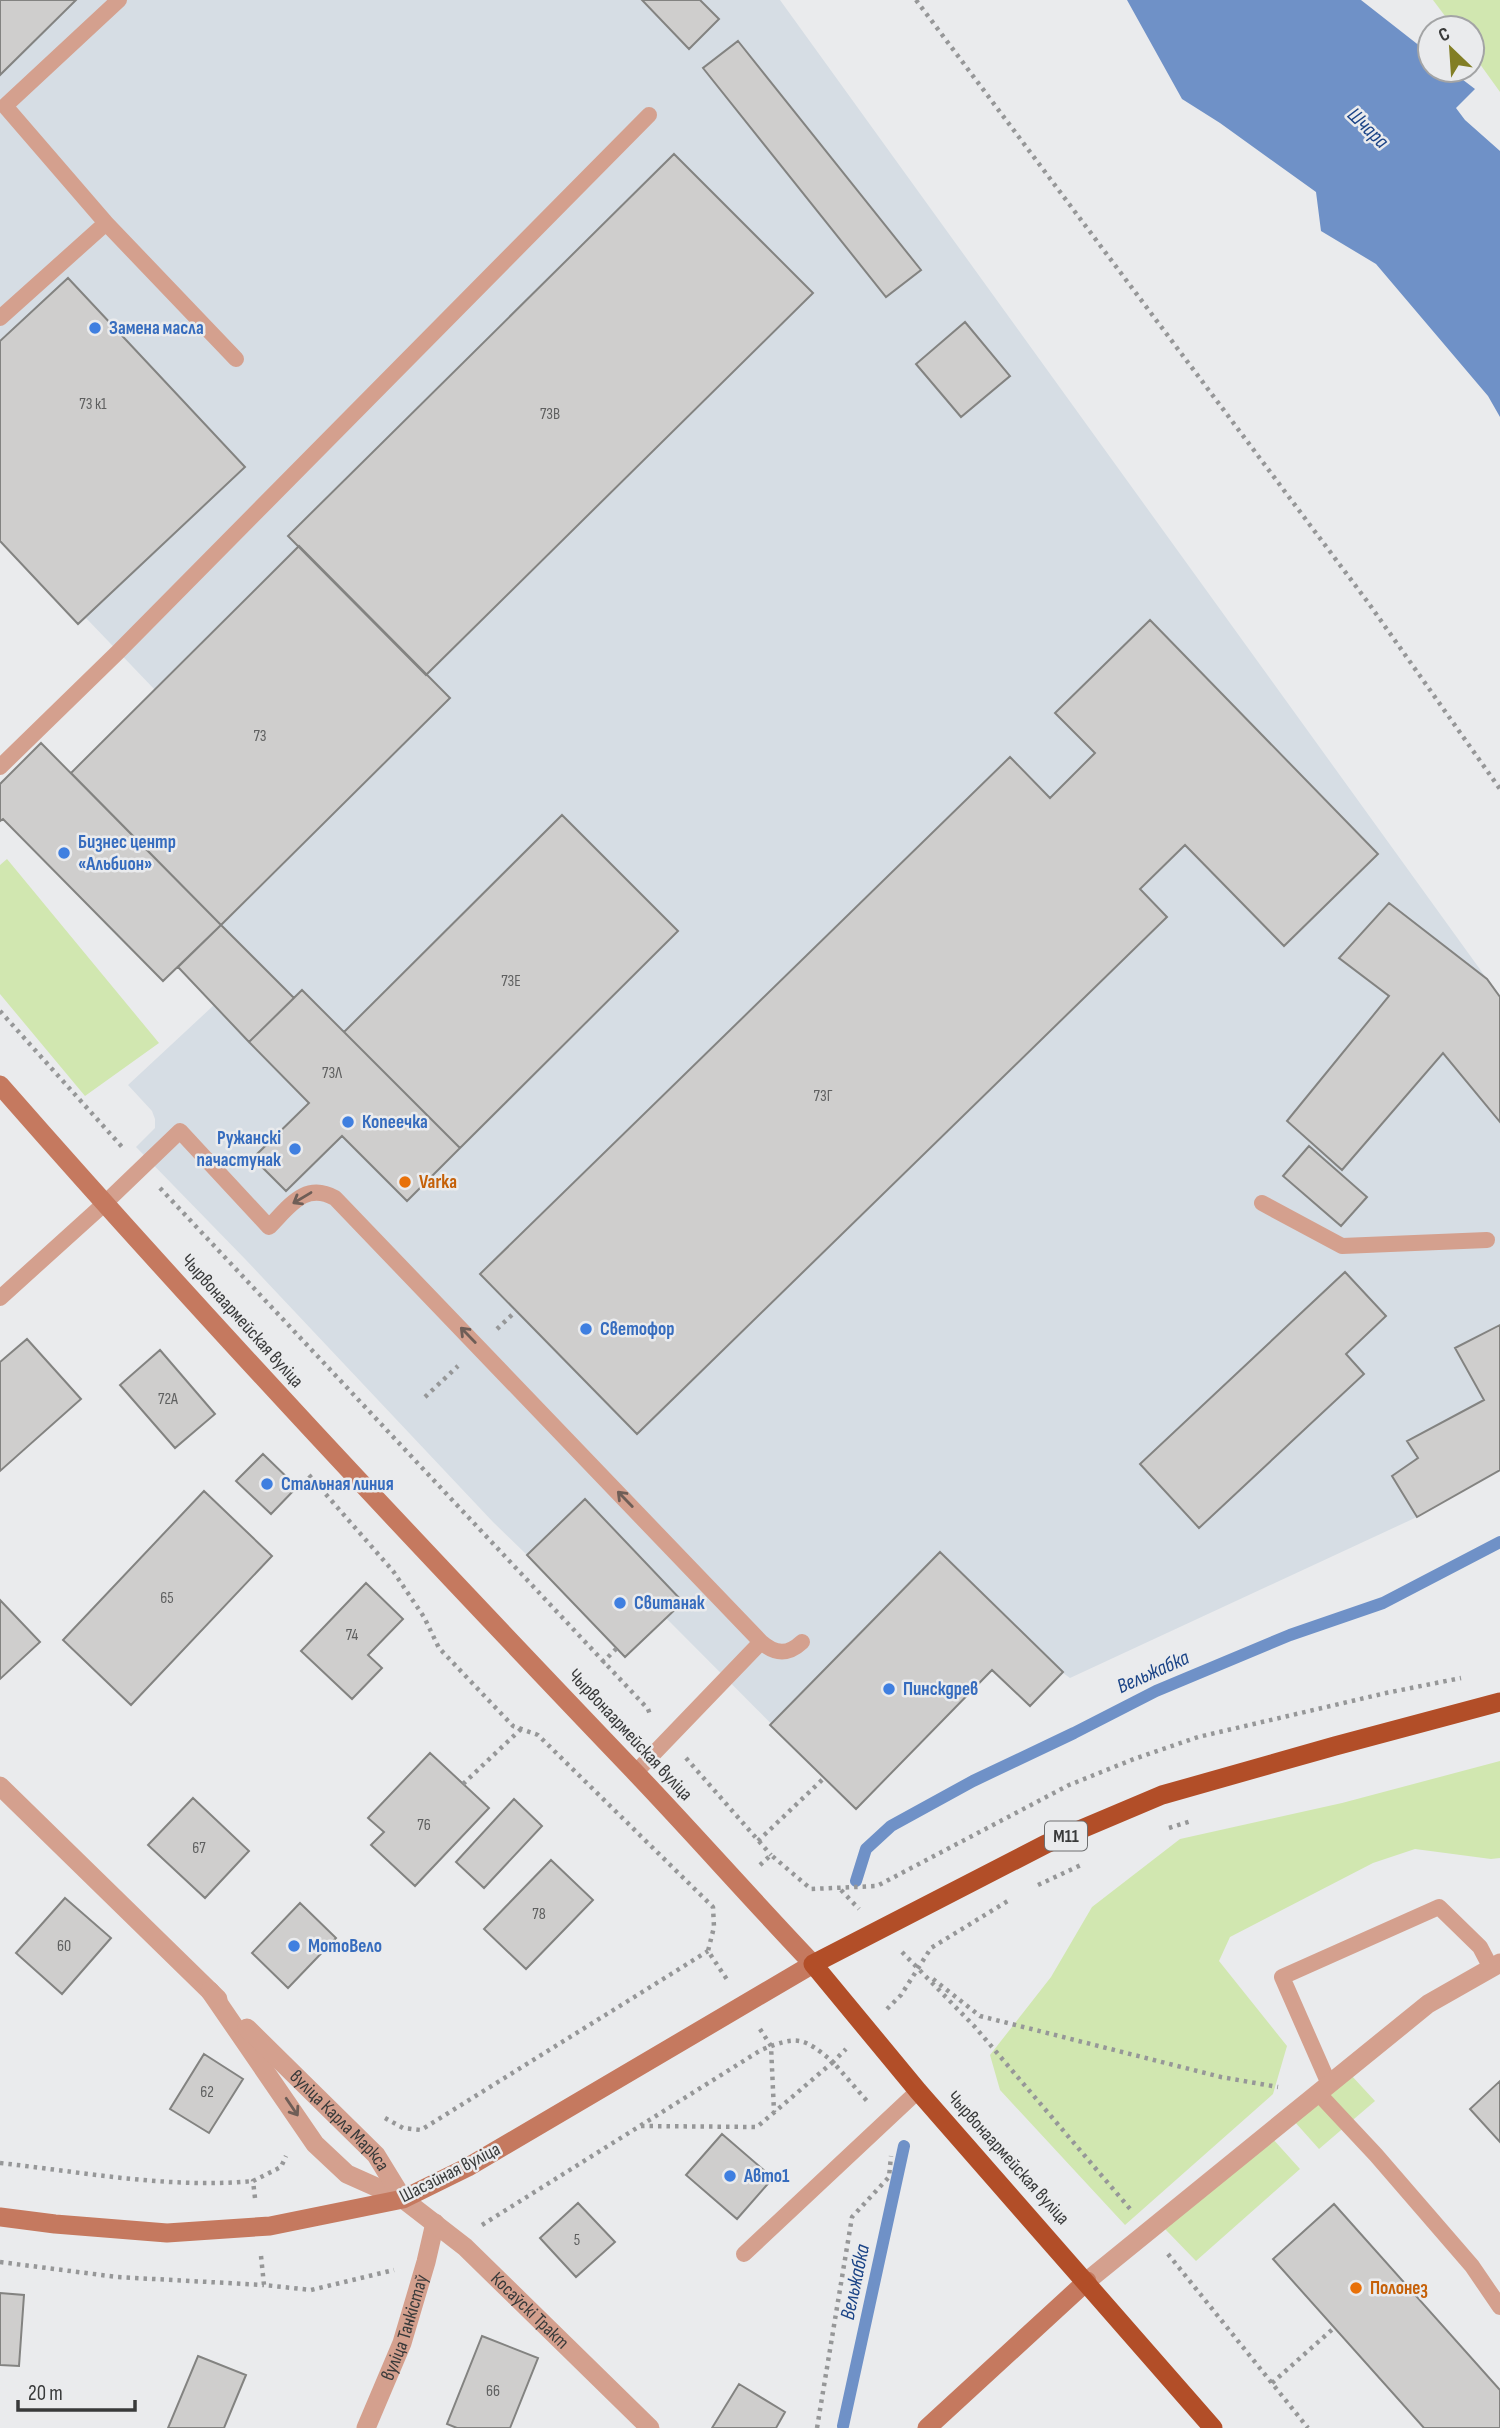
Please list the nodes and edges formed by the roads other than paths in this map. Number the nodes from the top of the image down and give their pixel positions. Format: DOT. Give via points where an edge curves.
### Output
graph roads {
  1 [pos="119,0"];
  2 [pos="649,115"];
  3 [pos="106,223"];
  4 [pos="0,318"];
  5 [pos="236,359"];
  6 [pos="0,767"];
  7 [pos="0,1085"];
  8 [pos="1262,1203"];
  9 [pos="104,1204"];
  10 [pos="1487,1240"];
  11 [pos="0,1298"];
  12 [pos="761,1642"];
  13 [pos="802,1642"];
  14 [pos="1500,1703"];
  15 [pos="635,1773"];
  16 [pos="0,1786"];
  17 [pos="813,1964"];
  18 [pos="1496,1965"];
  19 [pos="210,1991"];
  20 [pos="1324,2089"];
  21 [pos="918,2091"];
  22 [pos="403,2199"];
  23 [pos="0,2217"];
  24 [pos="435,2223"];
  25 [pos="744,2254"];
  26 [pos="1087,2281"];
  27 [pos="1500,2307"];
  28 [pos="366,2428"];
  29 [pos="650,2428"];
  30 [pos="927,2428"];
  31 [pos="1213,2428"];
  1 -- 3 [label="lane" via="5,106"];
  2 -- 6 [label="lane"];
  3 -- 4 [label="lane"];
  3 -- 5 [label="lane"];
  7 -- 9 [label="main road, Чырвонаармейская вуліца"];
  8 -- 10 [label="lane" via="1342,1245"];
  9 -- 11 [label="lane"];
  12 -- 9 [label="lane, one-way" via="335,1198 323,1191 300,1197 269,1227 180,1131"];
  9 -- 15 [label="main road, Чырвонаармейская вуліца" via="394,1521"];
  12 -- 13 [label="lane" via="779,1653"];
  12 -- 15 [label="lane"];
  14 -- 17 [label="highway, М11" via="1162,1795 1046,1844"];
  15 -- 17 [label="main road, Чырвонаармейская вуліца"];
  16 -- 19 [label="street, вуліца Карла Маркса"];
  17 -- 21 [label="highway, Чырвонаармейская вуліца"];
  17 -- 22 [label="main road, Шасэйная вуліца" via="468,2167"];
  18 -- 20 [label="street" via="1427,2004"];
  18 -- 20 [label="lane" via="1439,1907 1282,1977"];
  19 -- 22 [label="street, вуліца Карла Маркса" via="376,2155"];
  19 -- 22 [label="street, вуліца Карла Маркса, one-way" via="315,2144 347,2174"];
  20 -- 26 [label="street"];
  20 -- 27 [label="lane" via="1472,2266"];
  21 -- 25 [label="lane"];
  21 -- 26 [label="highway, Чырвонаармейская вуліца"];
  22 -- 23 [label="main road, Шасэйная вуліца" via="270,2226 167,2233"];
  22 -- 24 [label="street, Косаўскі Тракт"];
  24 -- 28 [label="street, вуліца Танкістаў" via="402,2343"];
  24 -- 29 [label="street, Косаўскі Тракт" via="495,2273"];
  26 -- 30 [label="main road"];
  26 -- 31 [label="highway, Чырвонаармейская вуліца"];
}
